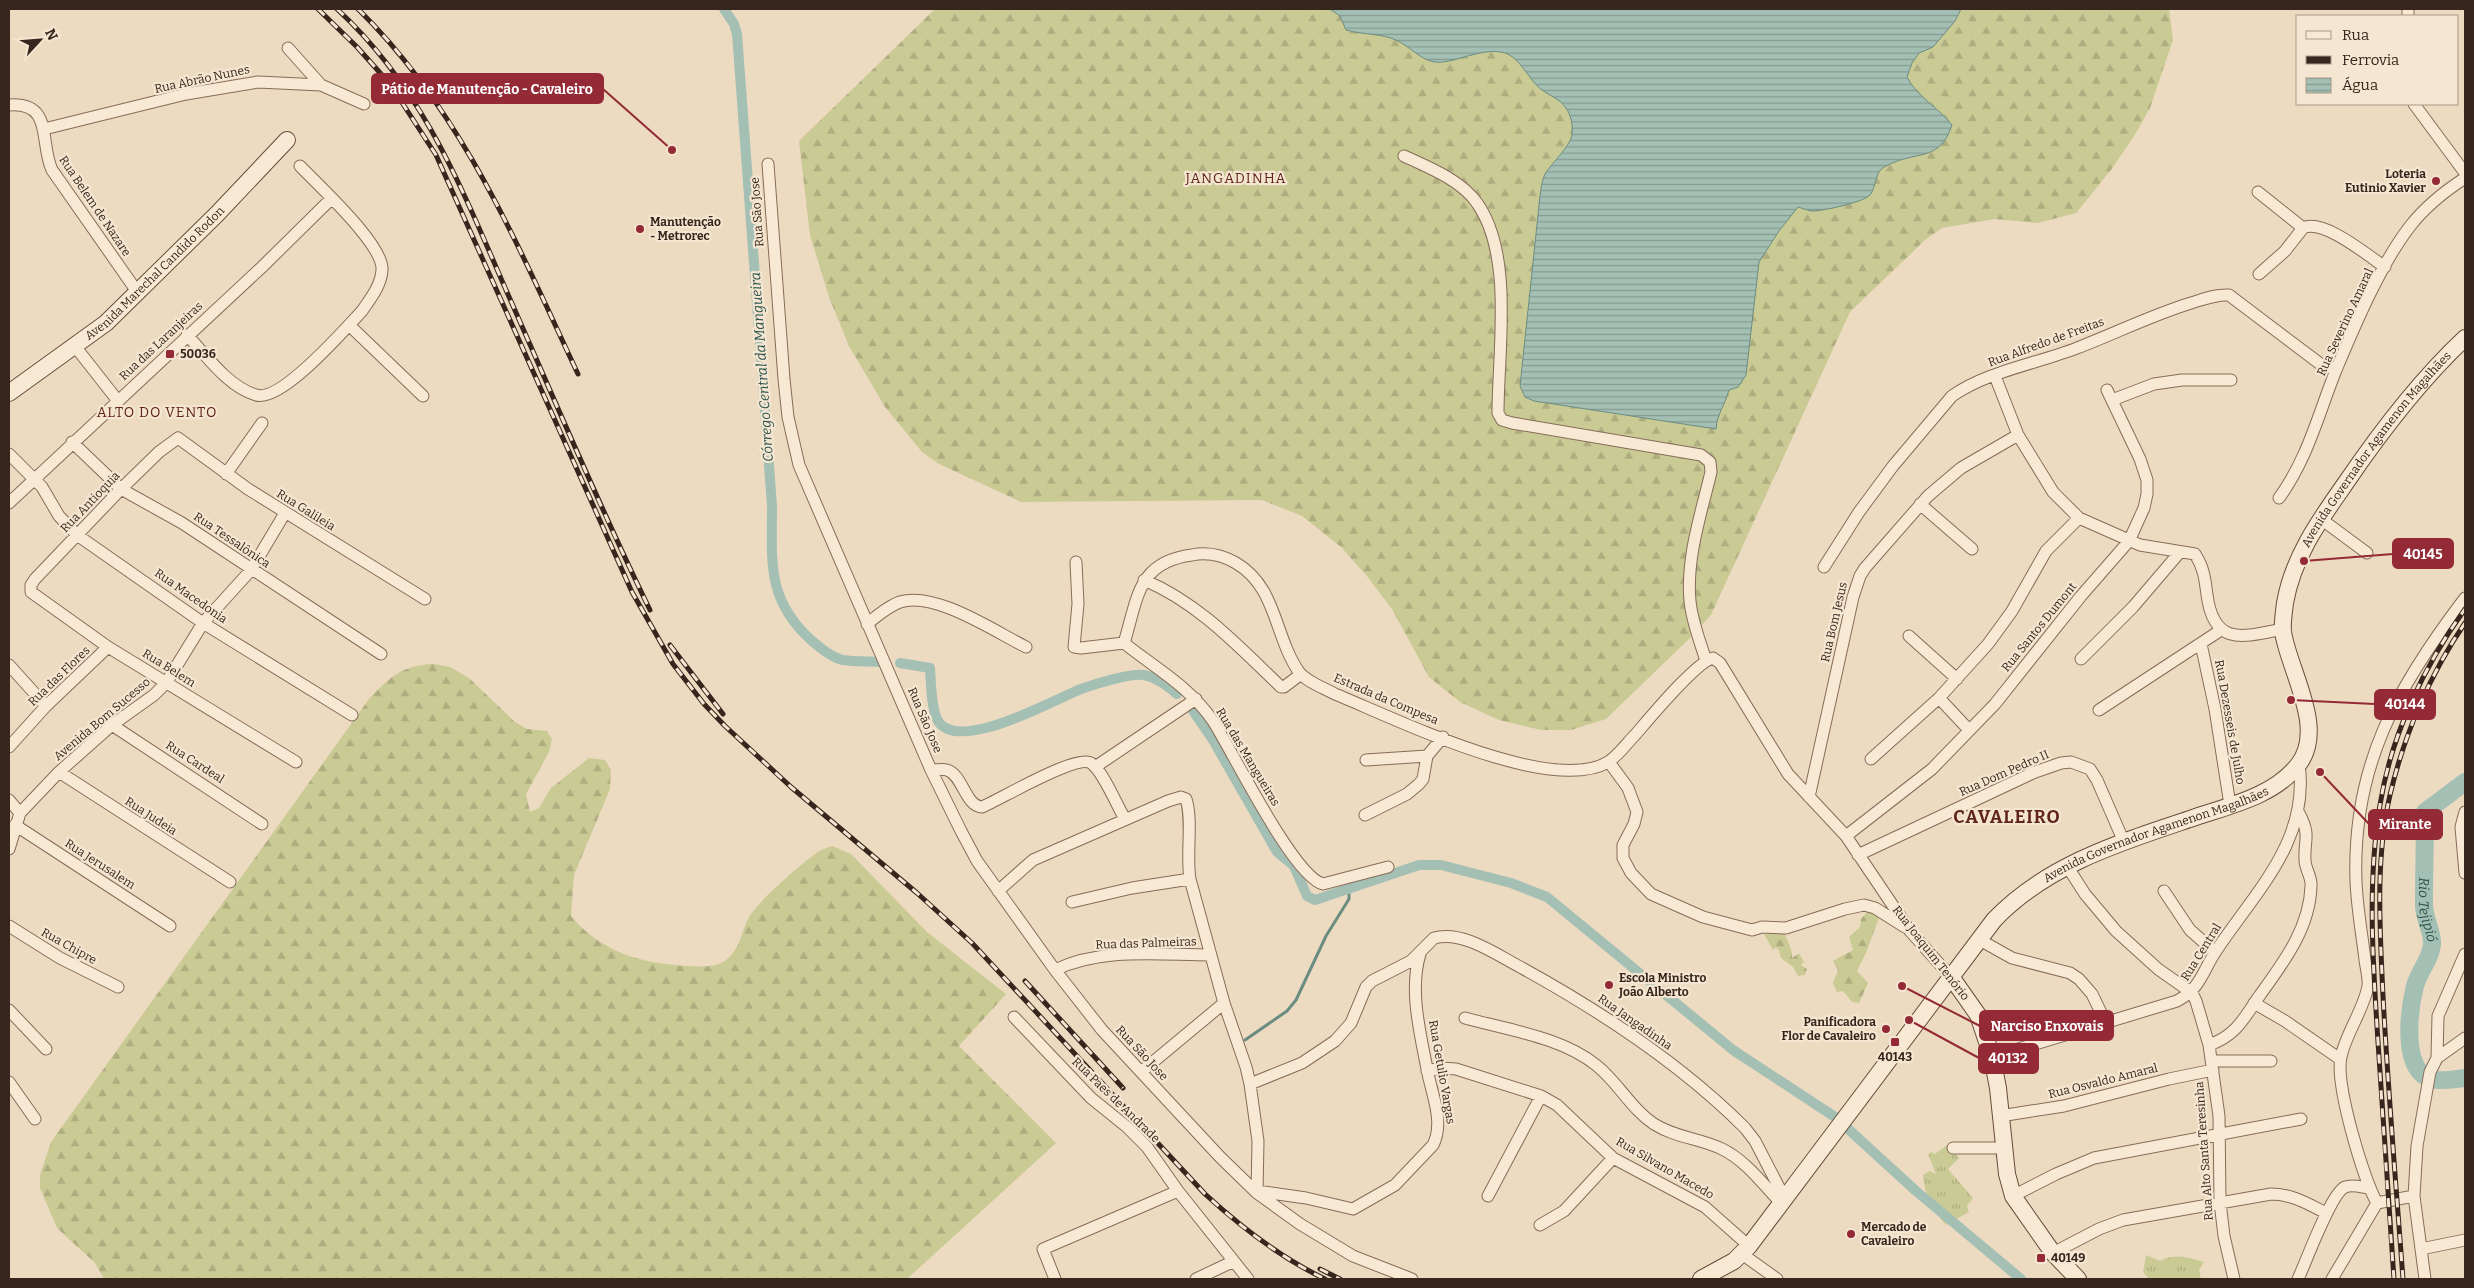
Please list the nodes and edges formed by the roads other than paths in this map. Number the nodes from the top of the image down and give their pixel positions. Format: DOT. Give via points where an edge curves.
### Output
graph roads {
  1 [pos="288,48"];
  2 [pos="321,85"];
  3 [pos="364,104"];
  4 [pos="9,105"];
  5 [pos="2415,105"];
  6 [pos="44,129"];
  7 [pos="287,140"];
  8 [pos="1404,156"];
  9 [pos="768,164"];
  10 [pos="300,166"];
  11 [pos="2465,173"];
  12 [pos="2465,178"];
  13 [pos="2258,192"];
  14 [pos="331,199"];
  15 [pos="2303,228"];
  16 [pos="2385,267"];
  17 [pos="2258,274"];
  18 [pos="138,293"];
  19 [pos="349,325"];
  20 [pos="187,335"];
  21 [pos="2465,338"];
  22 [pos="74,345"];
  23 [pos="2336,370"];
  24 [pos="1995,376"];
  25 [pos="2232,380"];
  26 [pos="9,393"];
  27 [pos="423,396"];
  28 [pos="118,401"];
  29 [pos="262,423"];
  30 [pos="2018,435"];
  31 [pos="178,438"];
  32 [pos="72,442"];
  33 [pos="9,454"];
  34 [pos="226,474"];
  35 [pos="33,479"];
  36 [pos="121,489"];
  37 [pos="2279,498"];
  38 [pos="9,503"];
  39 [pos="1920,504"];
  40 [pos="285,513"];
  41 [pos="2079,518"];
  42 [pos="2321,519"];
  43 [pos="76,535"];
  44 [pos="2130,541"];
  45 [pos="1972,549"];
  46 [pos="2180,552"];
  47 [pos="2367,553"];
  48 [pos="1076,562"];
  49 [pos="1824,567"];
  50 [pos="251,570"];
  51 [pos="1144,580"];
  52 [pos="32,592"];
  53 [pos="2465,598"];
  54 [pos="425,599"];
  55 [pos="203,623"];
  56 [pos="867,624"];
  57 [pos="2218,625"];
  58 [pos="2282,629"];
  59 [pos="1909,636"];
  60 [pos="1124,643"];
  61 [pos="2201,644"];
  62 [pos="108,647"];
  63 [pos="1026,647"];
  64 [pos="381,654"];
  65 [pos="2082,659"];
  66 [pos="1709,660"];
  67 [pos="9,665"];
  68 [pos="1300,674"];
  69 [pos="1957,679"];
  70 [pos="166,682"];
  71 [pos="1939,698"];
  72 [pos="1196,699"];
  73 [pos="46,706"];
  74 [pos="2099,710"];
  75 [pos="352,715"];
  76 [pos="112,725"];
  77 [pos="1969,730"];
  78 [pos="1442,738"];
  79 [pos="9,747"];
  80 [pos="1427,756"];
  81 [pos="1871,759"];
  82 [pos="1366,760"];
  83 [pos="296,762"];
  84 [pos="1609,762"];
  85 [pos="2299,764"];
  86 [pos="1095,767"];
  87 [pos="931,770"];
  88 [pos="59,772"];
  89 [pos="1809,797"];
  90 [pos="9,800"];
  91 [pos="2230,805"];
  92 [pos="2465,812"];
  93 [pos="20,813"];
  94 [pos="2299,813"];
  95 [pos="1365,815"];
  96 [pos="1125,819"];
  97 [pos="262,824"];
  98 [pos="15,825"];
  99 [pos="1846,836"];
  100 [pos="2124,842"];
  101 [pos="9,849"];
  102 [pos="1858,855"];
  103 [pos="2066,866"];
  104 [pos="1388,867"];
  105 [pos="2465,873"];
  106 [pos="1190,879"];
  107 [pos="230,882"];
  108 [pos="998,891"];
  109 [pos="2164,892"];
  110 [pos="1072,902"];
  111 [pos="9,926"];
  112 [pos="170,926"];
  113 [pos="1910,931"];
  114 [pos="1980,940"];
  115 [pos="1422,949"];
  116 [pos="2215,952"];
  117 [pos="2465,954"];
  118 [pos="1211,955"];
  119 [pos="1055,970"];
  120 [pos="1952,978"];
  121 [pos="118,987"];
  122 [pos="2192,993"];
  123 [pos="1224,1003"];
  124 [pos="2254,1003"];
  125 [pos="9,1010"];
  126 [pos="1014,1017"];
  127 [pos="1465,1018"];
  128 [pos="2106,1023"];
  129 [pos="2465,1038"];
  130 [pos="2210,1045"];
  131 [pos="46,1049"];
  132 [pos="1992,1057"];
  133 [pos="2438,1058"];
  134 [pos="2340,1059"];
  135 [pos="2272,1060"];
  136 [pos="2212,1066"];
  137 [pos="1427,1070"];
  138 [pos="1141,1072"];
  139 [pos="9,1082"];
  140 [pos="1250,1084"];
  141 [pos="1540,1096"];
  142 [pos="2000,1116"];
  143 [pos="34,1119"];
  144 [pos="2301,1119"];
  145 [pos="2218,1135"];
  146 [pos="1954,1148"];
  147 [pos="2003,1148"];
  148 [pos="1614,1158"];
  149 [pos="2368,1188"];
  150 [pos="1178,1191"];
  151 [pos="1257,1192"];
  152 [pos="1488,1196"];
  153 [pos="2014,1196"];
  154 [pos="2414,1196"];
  155 [pos="1782,1199"];
  156 [pos="2220,1202"];
  157 [pos="2377,1203"];
  158 [pos="2326,1214"];
  159 [pos="1540,1225"];
  160 [pos="2465,1240"];
  161 [pos="2421,1249"];
  162 [pos="1746,1250"];
  163 [pos="2053,1253"];
  164 [pos="1232,1262"];
  165 [pos="1055,1279"];
  166 [pos="1196,1279"];
  167 [pos="1248,1279"];
  168 [pos="1412,1279"];
  169 [pos="1701,1279"];
  170 [pos="1777,1279"];
  171 [pos="2078,1279"];
  172 [pos="2234,1279"];
  173 [pos="2298,1279"];
  174 [pos="2332,1279"];
  175 [pos="2425,1279"];
  1 -- 2 [label="street"];
  2 -- 3 [label="street, Rua Abrão Nunes"];
  2 -- 6 [label="street, Rua Abrão Nunes" via="241,84"];
  4 -- 6 [label="street" via="35,110"];
  5 -- 11 [label="street"];
  6 -- 18 [label="street, Rua Belem de Nazare" via="47,159 52,170"];
  7 -- 18 [label="main road, Avenida Marechal Candido Rodon"];
  8 -- 66 [label="street" via="1456,184 1477,202 1488,224 1497,252 1501,327 1498,413 1502,420 1701,455 1710,462 1711,472 1692,553 1690,580 1694,625"];
  9 -- 56 [label="street, Rua São Jose" via="784,379 794,444 806,482"];
  10 -- 14 [label="street"];
  12 -- 16 [label="street, Rua Severino Amaral" via="2410,225"];
  13 -- 15 [label="street"];
  14 -- 19 [label="street" via="376,250 381,261 380,278 370,300"];
  14 -- 20 [label="street, Rua das Laranjeiras"];
  15 -- 16 [label="street" via="2316,226 2332,233"];
  15 -- 17 [label="street" via="2284,251"];
  16 -- 23 [label="street, Rua Severino Amaral"];
  18 -- 22 [label="main road, Avenida Marechal Candido Rodon" via="100,328"];
  19 -- 20 [label="street" via="292,380 268,395 258,396 225,375"];
  19 -- 27 [label="street"];
  20 -- 28 [label="street, Rua das Laranjeiras"];
  21 -- 42 [label="main road, Avenida Governador Agamenon Magalhães" via="2392,418"];
  22 -- 26 [label="main road, Avenida Marechal Candido Rodon"];
  22 -- 28 [label="street"];
  23 -- 24 [label="street, Rua Alfredo de Freitas" via="2319,363 2234,298 2222,294 2144,318 2076,348"];
  23 -- 37 [label="street, Rua Severino Amaral" via="2304,459"];
  24 -- 30 [label="street"];
  24 -- 49 [label="street, Rua Alfredo de Freitas" via="1962,389 1944,405 1860,512"];
  25 -- 44 [label="street, Rua Santos Dumont" via="2182,380 2110,395 2147,480 2148,494"];
  28 -- 32 [label="street, Rua das Laranjeiras"];
  29 -- 34 [label="street"];
  30 -- 39 [label="street, Rua Bom Jesus" via="1961,468"];
  30 -- 41 [label="street" via="2053,492"];
  31 -- 34 [label="street, Rua Galileia"];
  31 -- 36 [label="street, Rua Antioquia"];
  32 -- 35 [label="street, Rua das Laranjeiras"];
  32 -- 36 [label="street, Rua Tessalônica"];
  33 -- 35 [label="street, Rua Macedonia"];
  34 -- 40 [label="street, Rua Galileia"];
  35 -- 38 [label="street, Rua das Laranjeiras"];
  35 -- 43 [label="street, Rua Macedonia" via="48,494 59,516"];
  36 -- 43 [label="street, Rua Antioquia"];
  36 -- 50 [label="street, Rua Tessalônica" via="182,523"];
  39 -- 45 [label="street"];
  39 -- 89 [label="street, Rua Bom Jesus" via="1865,568 1856,585"];
  40 -- 50 [label="street, Avenida Bom Sucesso"];
  40 -- 54 [label="street, Rua Galileia"];
  41 -- 44 [label="street"];
  41 -- 69 [label="street" via="2046,552 2000,628"];
  42 -- 47 [label="street"];
  42 -- 58 [label="main road, Avenida Governador Agamenon Magalhães" via="2290,579"];
  43 -- 52 [label="street, Rua Antioquia" via="35,579 31,585"];
  43 -- 55 [label="street, Rua Macedonia"];
  44 -- 46 [label="street" via="2152,549"];
  44 -- 77 [label="street, Rua Santos Dumont" via="2086,590 1995,704"];
  46 -- 57 [label="street" via="2195,554 2202,564 2209,610"];
  46 -- 65 [label="street"];
  48 -- 60 [label="street" via="1078,604 1074,647"];
  50 -- 55 [label="street, Avenida Bom Sucesso"];
  50 -- 64 [label="street, Rua Tessalônica"];
  51 -- 60 [label="street"];
  51 -- 68 [label="street" via="1182,599 1204,616 1281,687 1284,688"];
  51 -- 68 [label="street" via="1159,564 1181,556 1214,554 1241,566 1262,586 1286,648"];
  52 -- 62 [label="street, Rua Belem"];
  53 -- 134 [label="street" via="2388,716 2366,778 2359,811 2356,880 2368,986"];
  55 -- 70 [label="street, Avenida Bom Sucesso"];
  55 -- 75 [label="street, Rua Macedonia"];
  56 -- 63 [label="street" via="899,602 927,602 960,614"];
  56 -- 87 [label="street, Rua São Jose"];
  57 -- 58 [label="street" via="2229,635 2243,637"];
  57 -- 61 [label="street"];
  58 -- 85 [label="main road, Avenida Governador Agamenon Magalhães" via="2308,722 2308,741"];
  59 -- 69 [label="street"];
  60 -- 72 [label="street, Rua das Mangueiras"];
  61 -- 74 [label="street"];
  61 -- 91 [label="street, Rua Dezesseis de Julho"];
  62 -- 70 [label="street, Rua Belem"];
  62 -- 73 [label="street, Rua das Flores"];
  66 -- 84 [label="street"];
  66 -- 89 [label="street, Rua Joaquim Tenório" via="1725,670 1778,760"];
  67 -- 73 [label="street"];
  68 -- 78 [label="street, Estrada da Compesa" via="1335,694"];
  69 -- 71 [label="street"];
  70 -- 76 [label="street, Avenida Bom Sucesso" via="154,695"];
  70 -- 83 [label="street, Rua Belem"];
  71 -- 77 [label="street"];
  71 -- 81 [label="street"];
  72 -- 86 [label="street"];
  72 -- 104 [label="street, Rua das Mangueiras" via="1213,722 1264,811 1311,878 1323,884"];
  73 -- 79 [label="street, Rua das Flores"];
  76 -- 88 [label="street, Avenida Bom Sucesso"];
  76 -- 97 [label="street, Rua Cardeal"];
  77 -- 99 [label="street, Rua Santos Dumont" via="1932,769"];
  78 -- 80 [label="street"];
  78 -- 84 [label="street, Estrada da Compesa" via="1498,759 1545,770 1581,770"];
  80 -- 82 [label="street"];
  80 -- 95 [label="street" via="1419,784 1407,794"];
  84 -- 113 [label="street" via="1628,788 1637,812 1623,845 1623,858 1631,873 1651,894 1703,917 1752,930 1786,928 1864,905 1882,912"];
  85 -- 91 [label="main road, Avenida Governador Agamenon Magalhães" via="2276,786"];
  85 -- 94 [label="street, Rua Central" via="2302,790"];
  86 -- 87 [label="street" via="1084,761 1075,763 982,807 974,803 948,770"];
  86 -- 96 [label="street"];
  87 -- 108 [label="street, Rua São Jose" via="960,831"];
  88 -- 93 [label="street, Avenida Bom Sucesso"];
  88 -- 107 [label="street, Rua Judeia"];
  89 -- 99 [label="street, Rua Joaquim Tenório"];
  90 -- 93 [label="street"];
  91 -- 100 [label="main road, Avenida Governador Agamenon Magalhães"];
  92 -- 105 [label="street" via="2461,827"];
  93 -- 98 [label="street, Avenida Bom Sucesso"];
  94 -- 116 [label="street, Rua Central" via="2272,872"];
  94 -- 124 [label="street" via="2307,831 2305,862 2311,882 2309,900 2302,927 2288,956"];
  96 -- 106 [label="street" via="1184,797 1189,810 1187,862"];
  96 -- 108 [label="street" via="1033,860"];
  98 -- 101 [label="street, Avenida Bom Sucesso"];
  98 -- 112 [label="street, Rua Jerusalem"];
  99 -- 102 [label="street, Rua Joaquim Tenório"];
  100 -- 102 [label="street, Rua Dom Pedro II" via="2090,769 2071,762 2035,772"];
  100 -- 103 [label="main road, Avenida Governador Agamenon Magalhães"];
  102 -- 113 [label="street, Rua Joaquim Tenório"];
  103 -- 114 [label="main road, Avenida Governador Agamenon Magalhães" via="2008,906"];
  103 -- 122 [label="street" via="2116,931 2158,969"];
  106 -- 110 [label="street"];
  106 -- 118 [label="street"];
  108 -- 119 [label="street, Rua São Jose"];
  109 -- 116 [label="street" via="2190,930"];
  111 -- 121 [label="street, Rua Chipre" via="60,958"];
  113 -- 120 [label="street, Rua Joaquim Tenório"];
  114 -- 120 [label="main road, Avenida Governador Agamenon Magalhães"];
  114 -- 128 [label="street" via="2012,958 2079,979 2092,994"];
  115 -- 137 [label="street, Rua Getulio Vargas" via="1416,968 1416,992"];
  115 -- 140 [label="street, Rua Jangadinha" via="1402,968 1372,981 1366,987 1351,1023 1335,1041 1302,1063"];
  115 -- 155 [label="street, Rua Jangadinha" via="1440,936 1476,945 1622,1028 1699,1087 1745,1128 1755,1140"];
  116 -- 122 [label="street, Rua Central"];
  117 -- 133 [label="street" via="2438,1016"];
  118 -- 119 [label="street, Rua das Palmeiras" via="1105,956 1079,960"];
  118 -- 123 [label="street"];
  119 -- 138 [label="street, Rua São Jose" via="1102,1030"];
  120 -- 132 [label="main road, Rua Joaquim Tenório" via="1978,1016"];
  120 -- 155 [label="main road, Avenida Governador Agamenon Magalhães"];
  122 -- 128 [label="street, Rua Central" via="2177,1001"];
  122 -- 130 [label="street, Rua Alto Santa Teresinha" via="2202,1014"];
  123 -- 138 [label="street"];
  123 -- 140 [label="street"];
  124 -- 130 [label="street" via="2234,1032"];
  124 -- 134 [label="street" via="2285,1020"];
  125 -- 131 [label="street"];
  126 -- 150 [label="street, Rua Paes de Andrade" via="1091,1098 1147,1147"];
  127 -- 155 [label="street" via="1548,1041 1580,1054 1610,1077 1652,1123 1668,1133 1724,1150"];
  128 -- 132 [label="street, Rua Central"];
  129 -- 133 [label="street"];
  130 -- 136 [label="street, Rua Alto Santa Teresinha"];
  132 -- 142 [label="main road, Rua Joaquim Tenório"];
  133 -- 154 [label="street" via="2426,1089 2417,1146"];
  134 -- 149 [label="street" via="2348,1114"];
  135 -- 136 [label="street, Rua Osvaldo Amaral"];
  136 -- 142 [label="street, Rua Osvaldo Amaral" via="2084,1102"];
  136 -- 145 [label="street, Rua Alto Santa Teresinha" via="2219,1116"];
  137 -- 141 [label="street, Rua Silvano Macedo" via="1456,1069"];
  137 -- 151 [label="street, Rua Getulio Vargas" via="1438,1124 1437,1138 1395,1185 1353,1210 1306,1198"];
  138 -- 151 [label="street, Rua São Jose"];
  139 -- 143 [label="street"];
  140 -- 151 [label="street" via="1258,1141"];
  141 -- 148 [label="street, Rua Silvano Macedo" via="1557,1105"];
  141 -- 152 [label="street"];
  142 -- 147 [label="main road, Rua Joaquim Tenório"];
  144 -- 145 [label="street"];
  145 -- 153 [label="street" via="2094,1158"];
  145 -- 156 [label="street, Rua Alto Santa Teresinha"];
  146 -- 147 [label="street"];
  147 -- 153 [label="main road, Rua Joaquim Tenório"];
  148 -- 159 [label="street" via="1564,1211"];
  148 -- 162 [label="street, Rua Silvano Macedo" via="1705,1207"];
  149 -- 157 [label="street"];
  149 -- 158 [label="street" via="2343,1188"];
  150 -- 164 [label="street, Rua Paes de Andrade"];
  150 -- 165 [label="street" via="1043,1249"];
  151 -- 168 [label="street, Rua São Jose" via="1300,1224 1353,1256"];
  153 -- 163 [label="main road, Rua Joaquim Tenório"];
  154 -- 157 [label="street"];
  154 -- 161 [label="street"];
  155 -- 162 [label="main road, Avenida Governador Agamenon Magalhães"];
  156 -- 158 [label="street" via="2284,1194"];
  156 -- 163 [label="street" via="2123,1220"];
  156 -- 172 [label="street, Rua Alto Santa Teresinha"];
  157 -- 174 [label="street"];
  158 -- 173 [label="street"];
  160 -- 161 [label="street"];
  161 -- 175 [label="street"];
  162 -- 169 [label="main road, Avenida Governador Agamenon Magalhães"];
  162 -- 170 [label="street, Rua Silvano Macedo"];
  163 -- 171 [label="main road, Rua Joaquim Tenório"];
  164 -- 166 [label="street"];
  164 -- 167 [label="street, Rua Paes de Andrade"];
}
